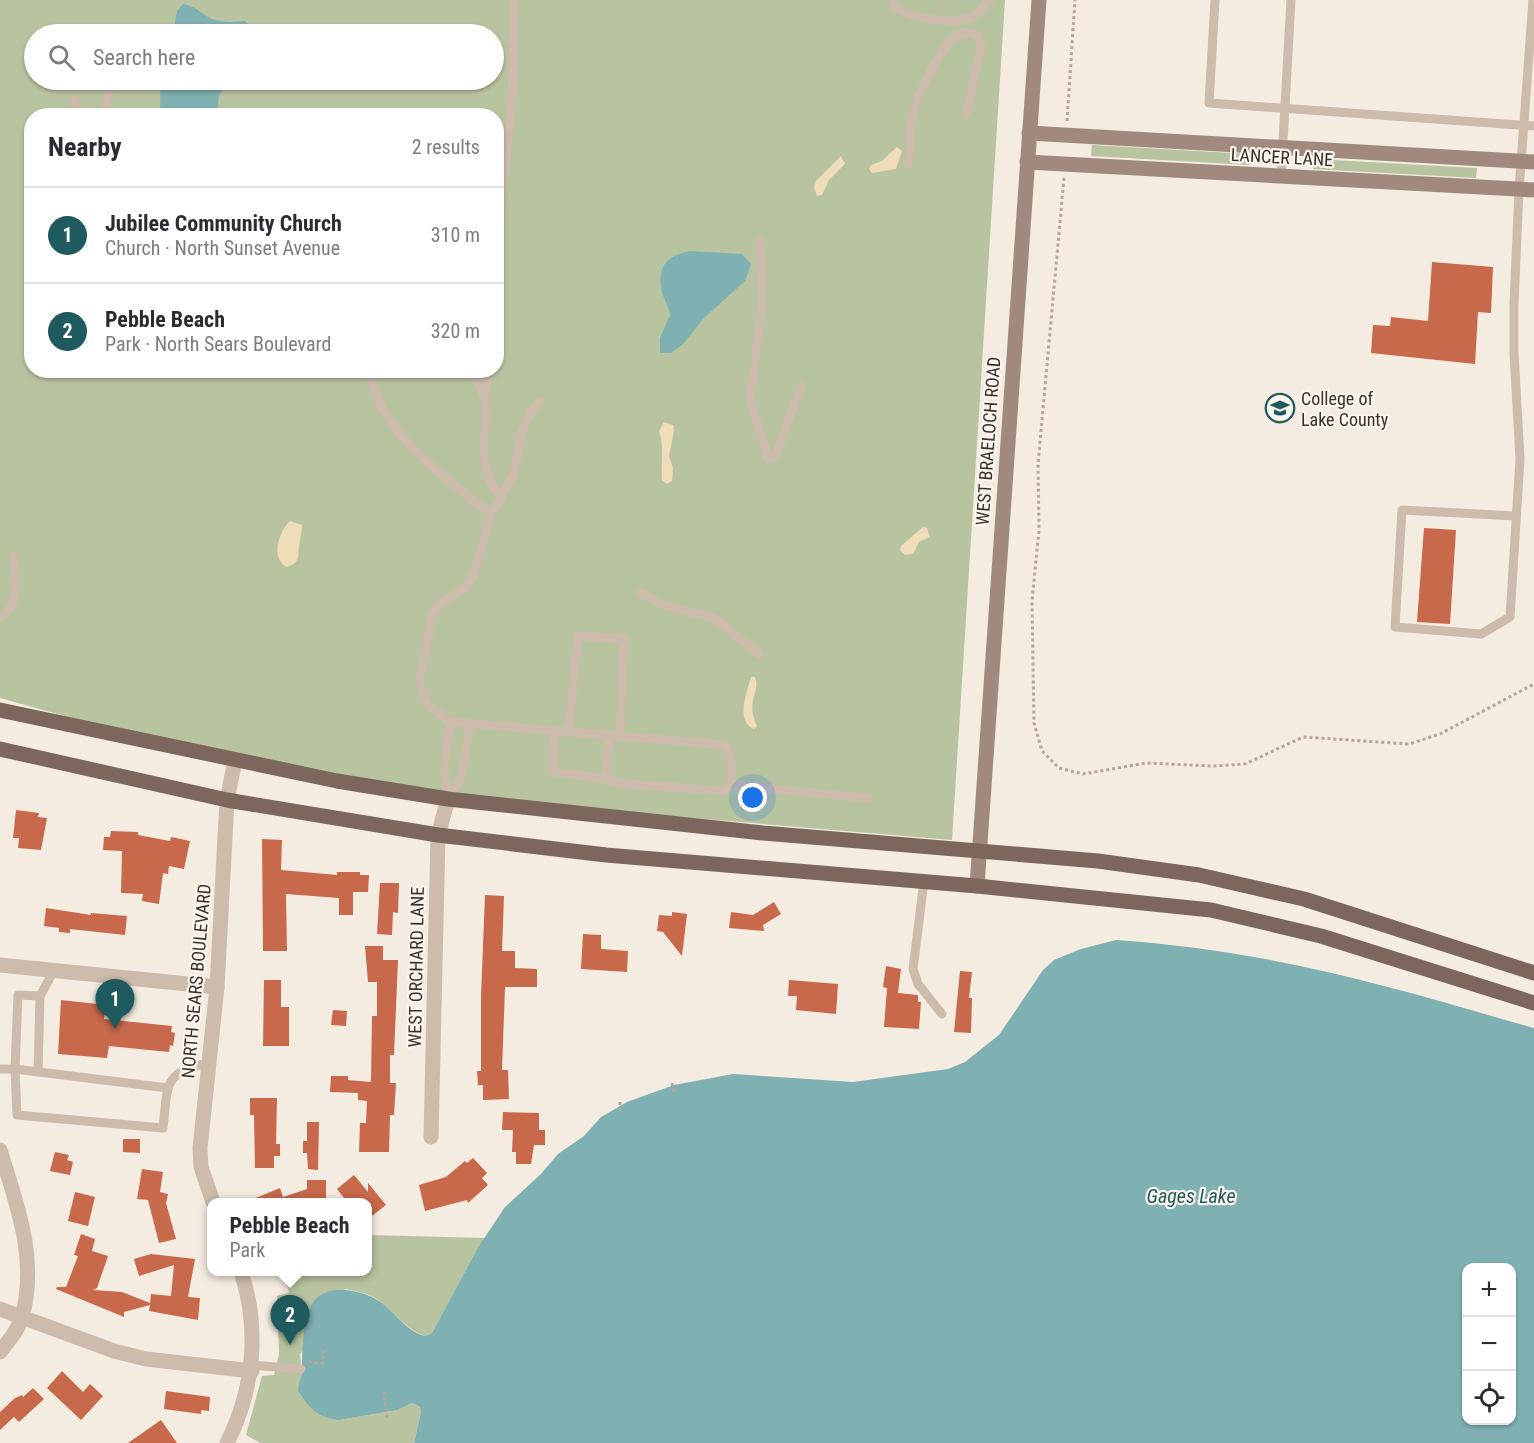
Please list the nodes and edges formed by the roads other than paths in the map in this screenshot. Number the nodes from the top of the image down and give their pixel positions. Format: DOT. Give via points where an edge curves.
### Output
graph roads {
  1 [pos="514,0"];
  2 [pos="892,0"];
  3 [pos="990,0"];
  4 [pos="1039,0"];
  5 [pos="1215,0"];
  6 [pos="1291,0"];
  7 [pos="1533,0"];
  8 [pos="108,90"];
  9 [pos="75,99"];
  10 [pos="78,108"];
  11 [pos="106,108"];
  12 [pos="1284,110"];
  13 [pos="966,115"];
  14 [pos="1534,126"];
  15 [pos="1524,127"];
  16 [pos="1029,133"];
  17 [pos="1282,147"];
  18 [pos="1028,162"];
  19 [pos="1528,162"];
  20 [pos="908,165"];
  21 [pos="504,174"];
  22 [pos="1281,177"];
  23 [pos="1526,190"];
  24 [pos="760,242"];
  25 [pos="371,378"];
  26 [pos="475,378"];
  27 [pos="487,378"];
  28 [pos="801,386"];
  29 [pos="485,398"];
  30 [pos="540,402"];
  31 [pos="502,498"];
  32 [pos="491,514"];
  33 [pos="1516,516"];
  34 [pos="13,556"];
  35 [pos="641,592"];
  36 [pos="0,617"];
  37 [pos="759,654"];
  38 [pos="0,710"];
  39 [pos="450,722"];
  40 [pos="470,725"];
  41 [pos="554,732"];
  42 [pos="568,733"];
  43 [pos="609,736"];
  44 [pos="620,737"];
  45 [pos="0,749"];
  46 [pos="235,760"];
  47 [pos="607,780"];
  48 [pos="731,785"];
  49 [pos="868,798"];
  50 [pos="448,799"];
  51 [pos="227,800"];
  52 [pos="438,835"];
  53 [pos="979,850"];
  54 [pos="924,881"];
  55 [pos="977,886"];
  56 [pos="0,965"];
  57 [pos="53,972"];
  58 [pos="1534,973"];
  59 [pos="217,987"];
  60 [pos="40,996"];
  61 [pos="1534,1003"];
  62 [pos="942,1014"];
  63 [pos="209,1063"];
  64 [pos="0,1069"];
  65 [pos="15,1069"];
  66 [pos="38,1071"];
  67 [pos="168,1088"];
  68 [pos="431,1137"];
  69 [pos="0,1150"];
  70 [pos="211,1198"];
  71 [pos="242,1276"];
  72 [pos="0,1309"];
  73 [pos="22,1318"];
  74 [pos="0,1352"];
  75 [pos="301,1365"];
  76 [pos="252,1368"];
  77 [pos="227,1443"];
  1 -- 21 [label="lane" via="512,104"];
  2 -- 3 [label="lane" via="895,8 907,14 942,20 972,17"];
  4 -- 16 [label="street, WEST BRAELOCH ROAD"];
  5 -- 12 [label="lane" via="1209,102"];
  6 -- 12 [label="lane"];
  7 -- 15 [label="lane"];
  8 -- 11 [label="lane"];
  9 -- 10 [label="lane"];
  12 -- 15 [label="lane"];
  12 -- 17 [label="lane"];
  13 -- 20 [label="lane" via="981,46 977,35 966,31 941,53 916,105"];
  14 -- 15 [label="lane"];
  15 -- 19 [label="lane"];
  16 -- 17 [label="street, LANCER LANE"];
  16 -- 18 [label="street, WEST BRAELOCH ROAD"];
  17 -- 19 [label="street, LANCER LANE"];
  17 -- 22 [label="lane"];
  18 -- 22 [label="street, LANCER LANE"];
  18 -- 53 [label="street, WEST BRAELOCH ROAD"];
  19 -- 23 [label="lane"];
  22 -- 23 [label="street, LANCER LANE"];
  23 -- 33 [label="lane" via="1514,314 1520,459"];
  24 -- 28 [label="lane" via="762,305 750,400 768,459 775,457 780,446"];
  25 -- 32 [label="lane" via="382,410 405,438 458,489"];
  26 -- 29 [label="lane"];
  27 -- 29 [label="lane"];
  29 -- 31 [label="lane" via="485,466 492,489"];
  30 -- 31 [label="lane" via="522,431 513,476"];
  31 -- 32 [label="lane"];
  32 -- 39 [label="lane" via="474,574 432,615 420,680 426,703"];
  33 -- 33 [label="lane" via="1402,510 1395,627 1481,634 1510,616"];
  34 -- 36 [label="lane" via="16,598"];
  35 -- 37 [label="lane" via="663,605 714,618"];
  38 -- 46 [label="main road"];
  39 -- 40 [label="lane"];
  39 -- 50 [label="lane" via="444,772"];
  40 -- 41 [label="lane"];
  40 -- 50 [label="lane" via="460,778"];
  41 -- 42 [label="lane"];
  41 -- 47 [label="lane" via="552,772"];
  42 -- 43 [label="lane"];
  42 -- 44 [label="lane" via="578,636 613,638 624,639"];
  43 -- 44 [label="lane"];
  43 -- 47 [label="lane"];
  44 -- 48 [label="lane" via="725,745 731,762"];
  45 -- 51 [label="main road"];
  46 -- 50 [label="main road"];
  46 -- 51 [label="street, NORTH SEARS BOULEVARD"];
  47 -- 48 [label="lane" via="724,791"];
  48 -- 49 [label="lane"];
  50 -- 52 [label="street, WEST ORCHARD LANE"];
  50 -- 53 [label="main road" via="763,833"];
  51 -- 52 [label="main road"];
  51 -- 59 [label="street, NORTH SEARS BOULEVARD"];
  52 -- 54 [label="main road" via="606,855"];
  52 -- 68 [label="street, WEST ORCHARD LANE"];
  53 -- 55 [label="street, WEST BRAELOCH ROAD"];
  53 -- 58 [label="main road" via="1199,875 1304,899"];
  54 -- 55 [label="main road"];
  54 -- 62 [label="lane" via="913,969 918,984"];
  55 -- 61 [label="main road" via="1211,910 1321,936"];
  56 -- 57 [label="street"];
  57 -- 59 [label="street"];
  57 -- 60 [label="lane"];
  59 -- 63 [label="street, NORTH SEARS BOULEVARD"];
  60 -- 65 [label="lane" via="18,995"];
  60 -- 66 [label="lane"];
  63 -- 67 [label="lane" via="189,1066 175,1074"];
  63 -- 70 [label="street, NORTH SEARS BOULEVARD" via="200,1148 201,1167"];
  64 -- 65 [label="lane"];
  65 -- 66 [label="lane"];
  65 -- 67 [label="lane" via="17,1115 163,1128"];
  66 -- 67 [label="lane"];
  69 -- 73 [label="street" via="26,1237"];
  71 -- 76 [label="street" via="253,1333"];
  72 -- 73 [label="street"];
  73 -- 74 [label="street"];
  73 -- 76 [label="street" via="146,1359"];
  75 -- 76 [label="lane"];
  76 -- 77 [label="street"];
}
